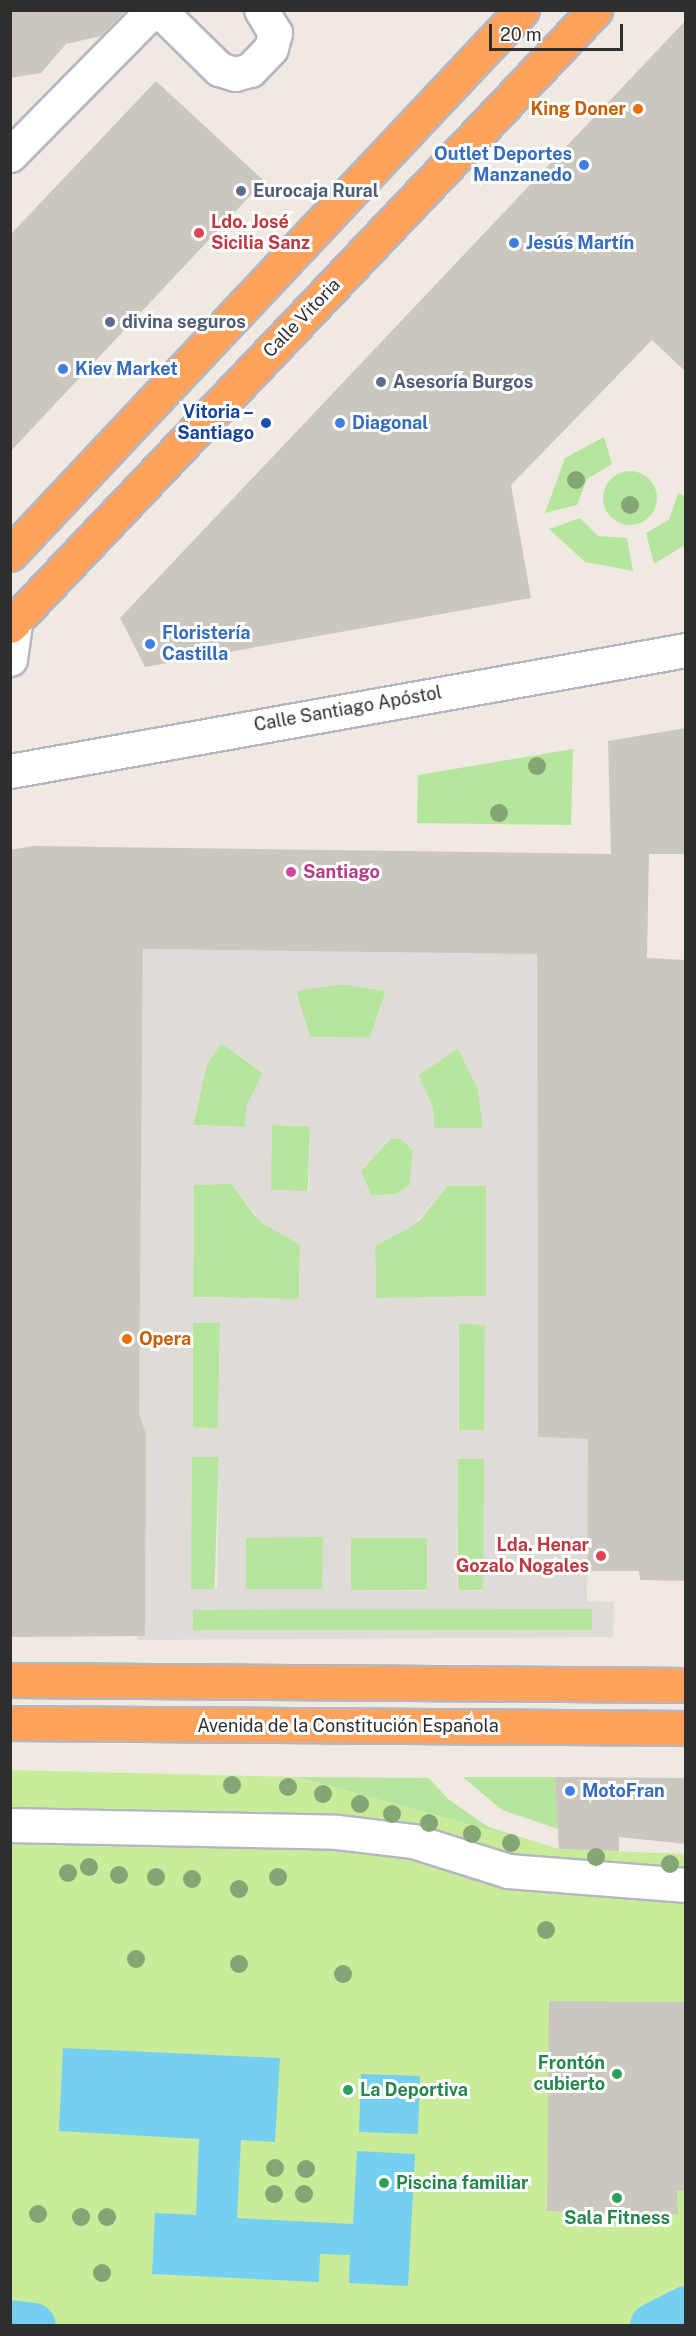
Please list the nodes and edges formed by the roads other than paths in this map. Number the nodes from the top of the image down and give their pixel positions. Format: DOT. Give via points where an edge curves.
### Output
graph roads {
  1 [pos="153,10"];
  2 [pos="159,10"];
  3 [pos="261,10"];
  4 [pos="522,10"];
  5 [pos="595,10"];
  6 [pos="10,155"];
  7 [pos="10,554"];
  8 [pos="13,624"];
  9 [pos="686,650"];
  10 [pos="10,659"];
  11 [pos="10,771"];
  12 [pos="10,1680"];
  13 [pos="686,1685"];
  14 [pos="10,1723"];
  15 [pos="686,1728"];
  16 [pos="10,1825"];
  17 [pos="686,1885"];
  1 -- 6 [label="street"];
  2 -- 3 [label="street" via="219,69 235,74 250,70 271,48 275,33"];
  4 -- 7 [label="highway"];
  5 -- 8 [label="highway, Calle Vitoria"];
  8 -- 10 [label="street"];
  9 -- 11 [label="street, Calle Santiago Apóstol"];
  12 -- 13 [label="highway"];
  14 -- 15 [label="highway, Avenida de la Constitución Española"];
  16 -- 17 [label="street" via="337,1832 413,1841 508,1871"];
}
